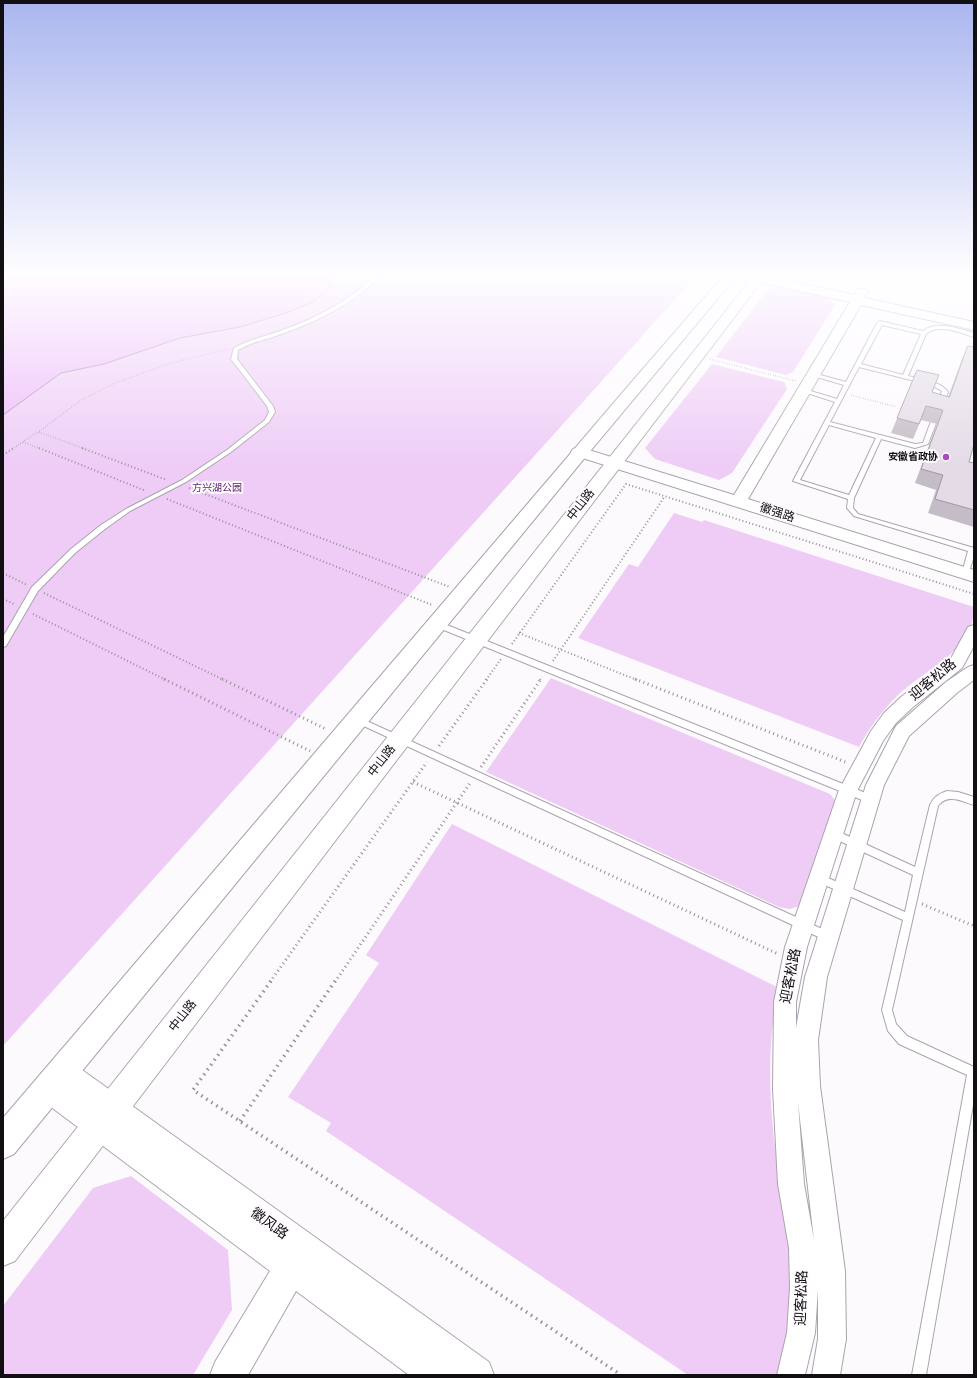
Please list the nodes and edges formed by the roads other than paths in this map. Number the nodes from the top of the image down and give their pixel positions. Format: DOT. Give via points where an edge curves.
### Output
graph roads {
  1 [pos="262,337"];
  2 [pos="677,337"];
  3 [pos="712,337"];
  4 [pos="835,337"];
  5 [pos="872,337"];
  6 [pos="922,337"];
  7 [pos="857,365"];
  8 [pos="905,377"];
  9 [pos="808,384"];
  10 [pos="847,384"];
  11 [pos="838,401"];
  12 [pos="827,423"];
  13 [pos="879,437"];
  14 [pos="581,449"];
  15 [pos="616,460"];
  16 [pos="741,498"];
  17 [pos="851,498"];
  18 [pos="971,563"];
  19 [pos="442,617"];
  20 [pos="974,631"];
  21 [pos="476,640"];
  22 [pos="3,644"];
  23 [pos="974,670"];
  24 [pos="357,720"];
  25 [pos="399,739"];
  26 [pos="848,790"];
  27 [pos="870,799"];
  28 [pos="974,801"];
  29 [pos="834,834"];
  30 [pos="856,844"];
  31 [pos="919,873"];
  32 [pos="819,878"];
  33 [pos="843,888"];
  34 [pos="908,918"];
  35 [pos="804,925"];
  36 [pos="829,937"];
  37 [pos="973,1073"];
  38 [pos="55,1080"];
  39 [pos="105,1117"];
  40 [pos="3,1143"];
  41 [pos="3,1249"];
  42 [pos="297,1257"];
  43 [pos="228,1375"];
  44 [pos="438,1375"];
  45 [pos="476,1375"];
  46 [pos="792,1375"];
  47 [pos="826,1375"];
  48 [pos="919,1375"];
  1 -- 22 [label="lane" via="236,349 234,359 270,406 272,412 267,421 229,451 178,484 103,526 35,589"];
  2 -- 14 [label="main road"];
  3 -- 15 [label="main road, 中山路"];
  4 -- 9 [label="street"];
  5 -- 7 [label="lane"];
  6 -- 8 [label="lane"];
  7 -- 8 [label="lane"];
  7 -- 10 [label="lane"];
  8 -- 13 [label="lane" via="936,385 944,390 925,444 911,445"];
  9 -- 10 [label="lane"];
  9 -- 11 [label="lane"];
  9 -- 16 [label="street"];
  10 -- 11 [label="lane"];
  11 -- 12 [label="lane"];
  12 -- 13 [label="lane"];
  12 -- 17 [label="lane" via="796,481"];
  13 -- 17 [label="lane"];
  14 -- 15 [label="street, 徽强路"];
  14 -- 19 [label="main road"];
  15 -- 16 [label="street, 徽强路"];
  15 -- 21 [label="main road, 中山路"];
  16 -- 18 [label="street, 徽强路"];
  17 -- 18 [label="lane" via="850,508 856,515"];
  19 -- 21 [label="lane"];
  19 -- 24 [label="main road"];
  20 -- 26 [label="street, 迎客松路" via="956,664 890,718 877,736"];
  21 -- 25 [label="main road, 中山路"];
  21 -- 26 [label="lane"];
  23 -- 27 [label="street, 迎客松路" via="902,732 874,785"];
  24 -- 25 [label="lane"];
  24 -- 38 [label="main road"];
  25 -- 35 [label="lane"];
  25 -- 39 [label="main road, 中山路"];
  26 -- 27 [label="lane"];
  26 -- 29 [label="street, 迎客松路"];
  27 -- 30 [label="street, 迎客松路"];
  28 -- 31 [label="lane" via="954,794 936,801"];
  29 -- 30 [label="lane"];
  29 -- 32 [label="street, 迎客松路"];
  30 -- 31 [label="lane"];
  30 -- 33 [label="street, 迎客松路"];
  31 -- 34 [label="lane"];
  32 -- 33 [label="lane"];
  32 -- 35 [label="street, 迎客松路"];
  33 -- 34 [label="lane"];
  33 -- 36 [label="street, 迎客松路"];
  34 -- 37 [label="lane" via="887,1010 892,1027 903,1040"];
  35 -- 36 [label="lane"];
  35 -- 46 [label="street, 迎客松路" via="796,947 785,1002 785,1089 791,1184 802,1248 804,1287 801,1333"];
  36 -- 47 [label="street, 迎客松路" via="816,977 806,1040 808,1086 831,1271 832,1339"];
  37 -- 48 [label="lane"];
  38 -- 39 [label="street, 徽风路"];
  38 -- 40 [label="main road"];
  39 -- 41 [label="main road, 中山路"];
  39 -- 42 [label="street, 徽风路"];
  42 -- 43 [label="street"];
  42 -- 44 [label="street, 徽风路"];
  42 -- 45 [label="street, 徽风路"];
}
